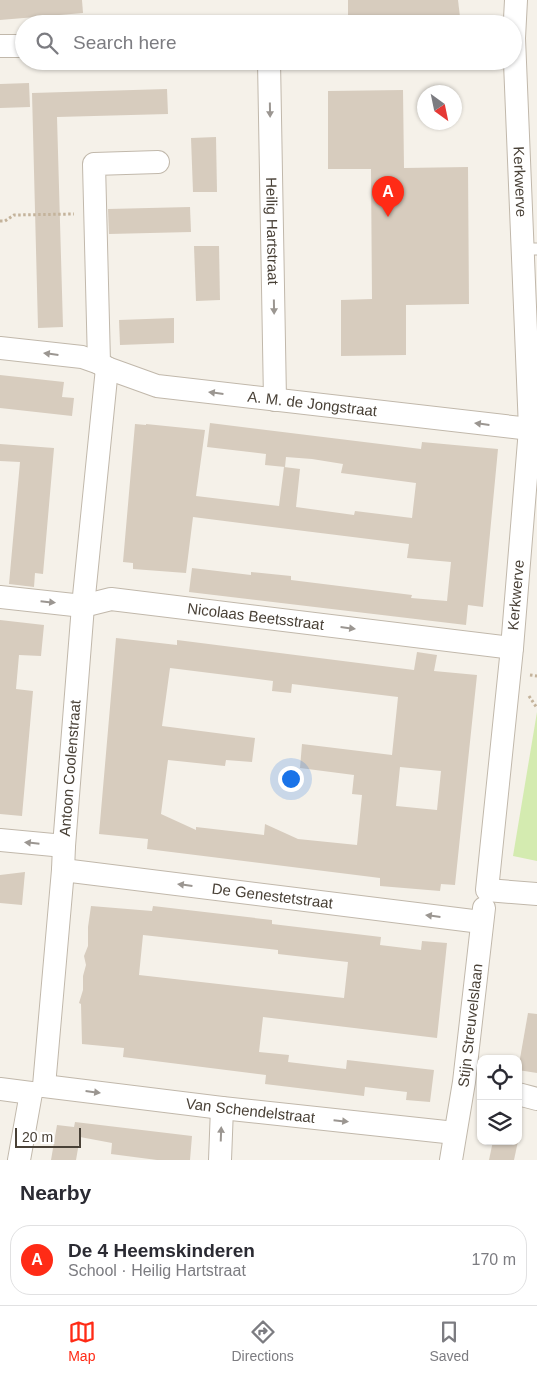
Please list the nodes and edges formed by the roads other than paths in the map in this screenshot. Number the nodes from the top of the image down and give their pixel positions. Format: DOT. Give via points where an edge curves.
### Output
graph roads {
  1 [pos="516,0"];
  2 [pos="515,15"];
  3 [pos="0,46"];
  4 [pos="15,46"];
  5 [pos="270,70"];
  6 [pos="519,70"];
  7 [pos="528,134"];
  8 [pos="158,162"];
  9 [pos="531,249"];
  10 [pos="0,348"];
  11 [pos="103,366"];
  12 [pos="275,400"];
  13 [pos="530,430"];
  14 [pos="0,597"];
  15 [pos="83,606"];
  16 [pos="512,648"];
  17 [pos="0,840"];
  18 [pos="64,846"];
  19 [pos="63,870"];
  20 [pos="487,890"];
  21 [pos="537,894"];
  22 [pos="481,922"];
  23 [pos="472,1084"];
  24 [pos="0,1089"];
  25 [pos="37,1089"];
  26 [pos="522,1095"];
  27 [pos="537,1099"];
  28 [pos="222,1108"];
  29 [pos="455,1133"];
  30 [pos="19,1160"];
  31 [pos="220,1160"];
  32 [pos="451,1160"];
  1 -- 2 [label="street, Kerkwerve"];
  3 -- 4 [label="street"];
  5 -- 12 [label="street, Heilig Hartstraat, one-way"];
  6 -- 7 [label="street, Kerkwerve"];
  7 -- 9 [label="street, Kerkwerve"];
  8 -- 11 [label="street" via="94,164"];
  9 -- 13 [label="street, Kerkwerve"];
  11 -- 10 [label="street, A. M. de Jongstraat, one-way" via="82,357"];
  12 -- 11 [label="street, A. M. de Jongstraat, one-way" via="157,386"];
  11 -- 15 [label="street, Antoon Coolenstraat"];
  13 -- 12 [label="street, A. M. de Jongstraat, one-way"];
  13 -- 16 [label="street, Kerkwerve"];
  14 -- 15 [label="street, Nicolaas Beetsstraat, one-way"];
  15 -- 16 [label="street, Nicolaas Beetsstraat, one-way" via="111,599"];
  15 -- 18 [label="street, Antoon Coolenstraat"];
  16 -- 20 [label="street, Kerkwerve"];
  18 -- 17 [label="street, one-way"];
  18 -- 19 [label="street, Antoon Coolenstraat"];
  22 -- 19 [label="street, De Genestetstraat, one-way"];
  19 -- 25 [label="street, Antoon Coolenstraat"];
  20 -- 21 [label="street"];
  20 -- 22 [label="street, Stijn Streuvelslaan"];
  22 -- 23 [label="street, Stijn Streuvelslaan"];
  23 -- 29 [label="street, Stijn Streuvelslaan"];
  24 -- 25 [label="street, Van Schendelstraat"];
  25 -- 28 [label="street, Van Schendelstraat, one-way"];
  25 -- 30 [label="street, Antoon Coolenstraat"];
  26 -- 27 [label="street"];
  28 -- 29 [label="street, Van Schendelstraat, one-way"];
  31 -- 28 [label="street, one-way"];
  29 -- 32 [label="street, Stijn Streuvelslaan"];
}
